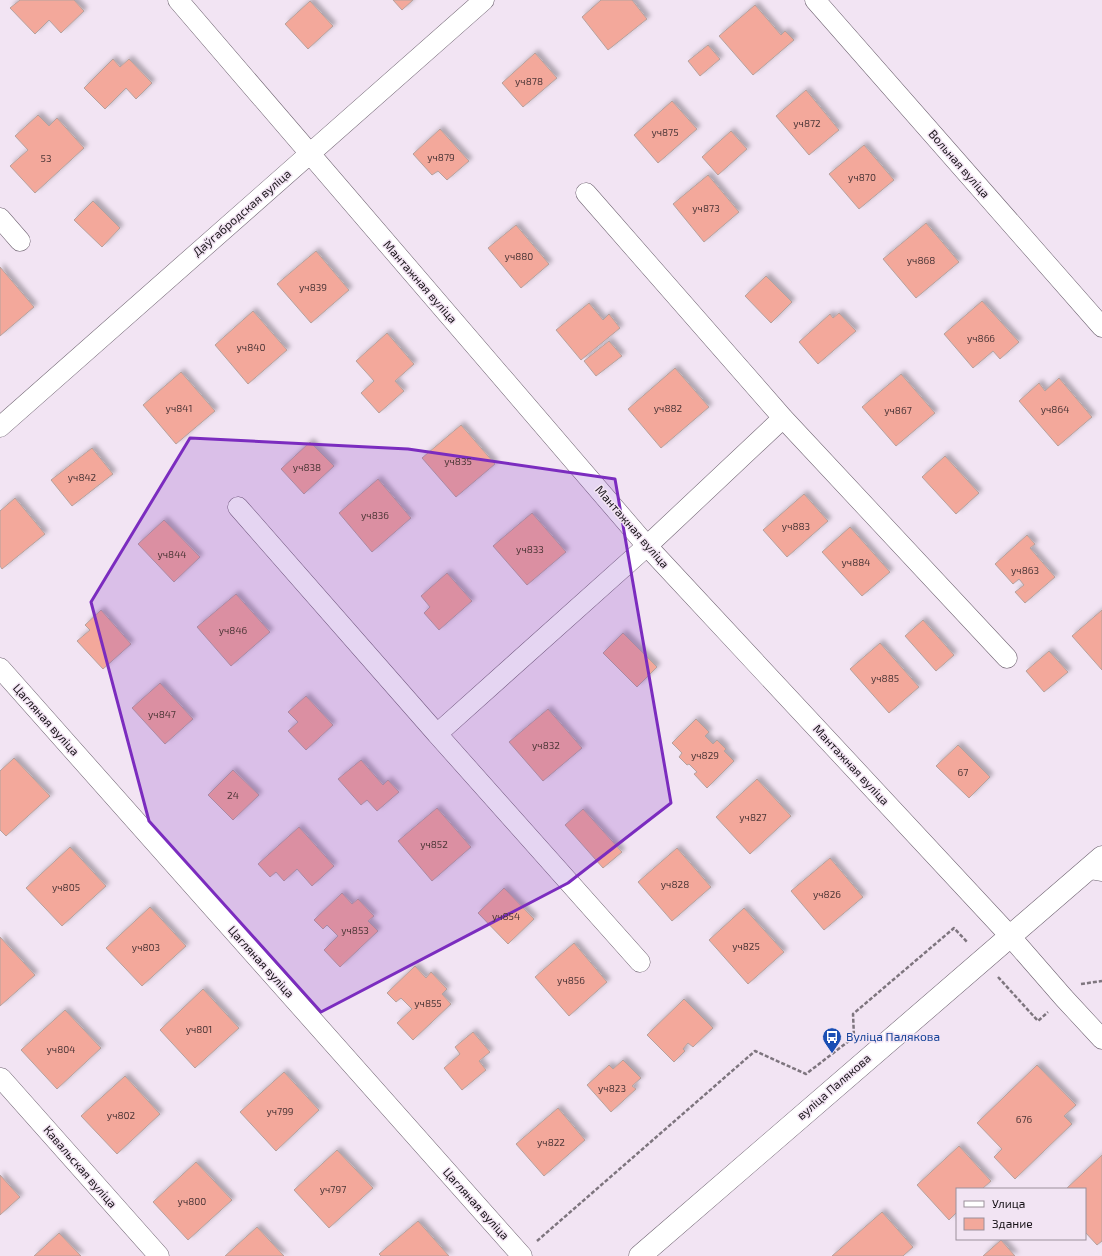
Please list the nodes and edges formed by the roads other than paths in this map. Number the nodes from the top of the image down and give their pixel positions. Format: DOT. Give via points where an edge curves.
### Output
graph roads {
  1 [pos="178,0"];
  2 [pos="484,0"];
  3 [pos="815,0"];
  4 [pos="310,154"];
  5 [pos="586,193"];
  6 [pos="0,218"];
  7 [pos="20,241"];
  8 [pos="1102,327"];
  9 [pos="783,418"];
  10 [pos="0,427"];
  11 [pos="238,507"];
  12 [pos="648,546"];
  13 [pos="1007,658"];
  14 [pos="0,668"];
  15 [pos="437,734"];
  16 [pos="1102,857"];
  17 [pos="1093,875"];
  18 [pos="1010,936"];
  19 [pos="640,962"];
  20 [pos="1102,1039"];
  21 [pos="0,1078"];
  22 [pos="159,1256"];
  23 [pos="522,1256"];
  24 [pos="640,1256"];
  1 -- 4 [label="street, Мантажная вуліца"];
  2 -- 4 [label="street, Даўгабродская вуліца"];
  3 -- 8 [label="street, Вольная вуліца"];
  4 -- 10 [label="street, Даўгабродская вуліца"];
  4 -- 12 [label="street, Мантажная вуліца"];
  5 -- 9 [label="street"];
  6 -- 7 [label="street"];
  9 -- 12 [label="street"];
  9 -- 13 [label="street"];
  11 -- 15 [label="street"];
  12 -- 15 [label="street"];
  12 -- 18 [label="street, Мантажная вуліца"];
  14 -- 23 [label="street, Цагляная вуліца"];
  15 -- 19 [label="street"];
  16 -- 17 [label="street, вуліца Палякова"];
  17 -- 18 [label="street, вуліца Палякова"];
  18 -- 20 [label="street, Мантажная вуліца"];
  18 -- 24 [label="street, вуліца Палякова"];
  21 -- 22 [label="street, Кавальская вуліца"];
}
